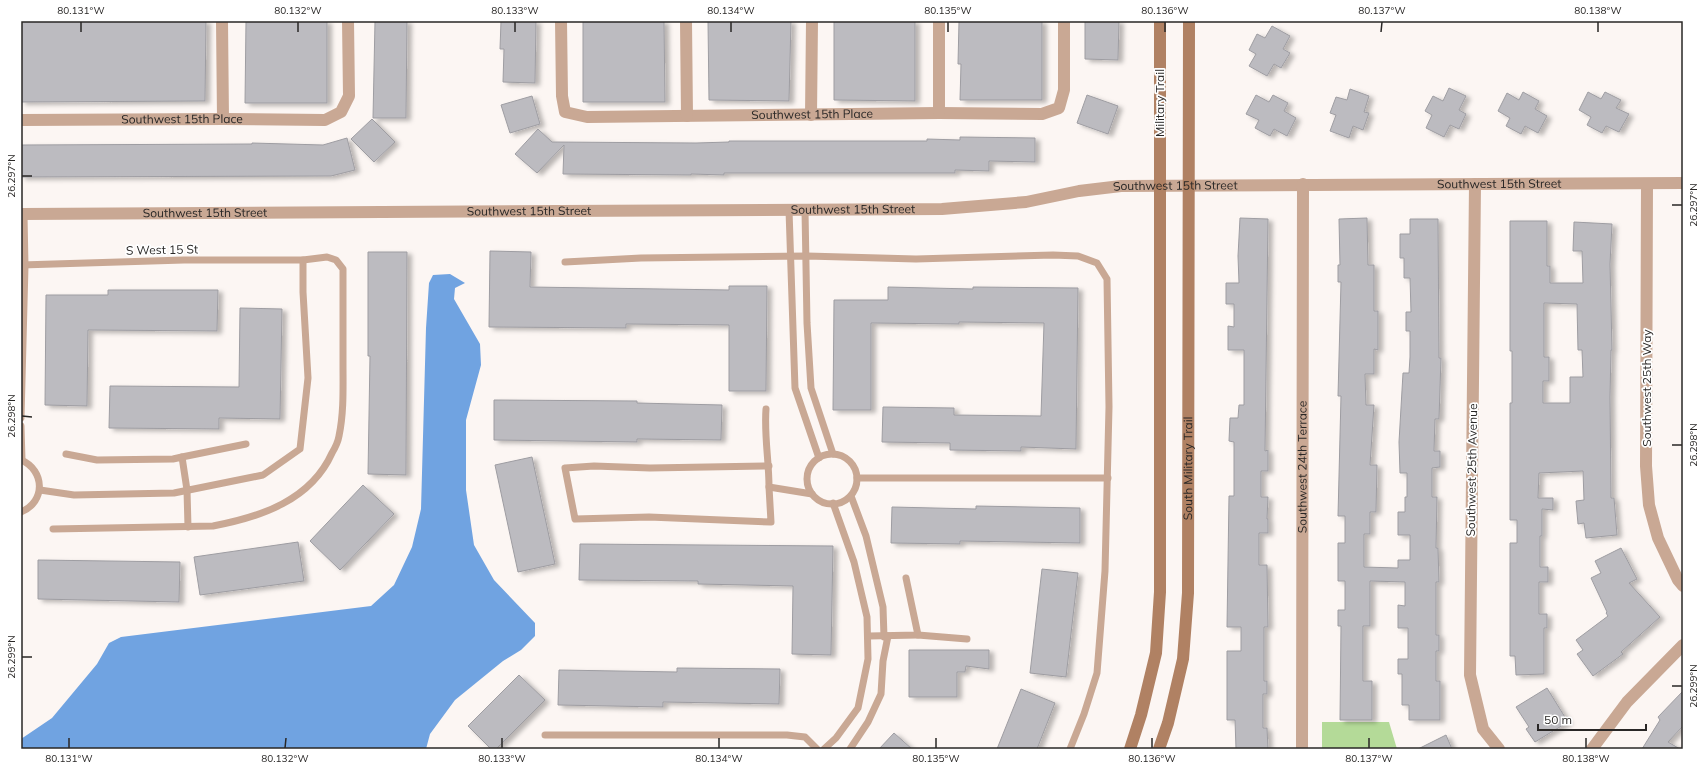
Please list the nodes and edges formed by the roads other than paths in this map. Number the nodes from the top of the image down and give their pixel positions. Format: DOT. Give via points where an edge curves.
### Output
graph roads {
  1 [pos="222,21"];
  2 [pos="348,21"];
  3 [pos="561,21"];
  4 [pos="686,21"];
  5 [pos="812,21"];
  6 [pos="939,21"];
  7 [pos="1064,21"];
  8 [pos="1160,21"];
  9 [pos="1189,21"];
  10 [pos="939,113"];
  11 [pos="811,115"];
  12 [pos="687,116"];
  13 [pos="223,119"];
  14 [pos="21,120"];
  15 [pos="1683,183"];
  16 [pos="1303,184"];
  17 [pos="1475,184"];
  18 [pos="1647,184"];
  19 [pos="1160,185"];
  20 [pos="1189,185"];
  21 [pos="789,210"];
  22 [pos="805,210"];
  23 [pos="22,214"];
  24 [pos="807,256"];
  25 [pos="791,257"];
  26 [pos="304,260"];
  27 [pos="565,262"];
  28 [pos="23,266"];
  29 [pos="766,409"];
  30 [pos="21,418"];
  31 [pos="21,426"];
  32 [pos="246,444"];
  33 [pos="66,454"];
  34 [pos="833,454"];
  35 [pos="182,458"];
  36 [pos="819,458"];
  37 [pos="22,460"];
  38 [pos="769,466"];
  39 [pos="857,478"];
  40 [pos="1108,478"];
  41 [pos="769,487"];
  42 [pos="40,490"];
  43 [pos="187,490"];
  44 [pos="812,494"];
  45 [pos="851,496"];
  46 [pos="833,504"];
  47 [pos="21,512"];
  48 [pos="188,527"];
  49 [pos="53,529"];
  50 [pos="906,578"];
  51 [pos="1683,586"];
  52 [pos="869,636"];
  53 [pos="886,636"];
  54 [pos="918,636"];
  55 [pos="967,639"];
  56 [pos="1683,645"];
  57 [pos="545,734"];
  58 [pos="817,749"];
  59 [pos="824,749"];
  60 [pos="850,749"];
  61 [pos="1070,749"];
  62 [pos="1130,749"];
  63 [pos="1159,749"];
  64 [pos="1302,749"];
  65 [pos="1499,749"];
  66 [pos="1592,749"];
  1 -- 13 [label="street"];
  2 -- 13 [label="street, Southwest 15th Place" via="349,96 340,112 325,120"];
  3 -- 12 [label="street, Southwest 15th Place" via="562,96 565,112 587,117"];
  4 -- 12 [label="street"];
  5 -- 11 [label="street"];
  6 -- 10 [label="street"];
  7 -- 10 [label="street, Southwest 15th Place" via="1064,90 1059,108 1042,114"];
  8 -- 19 [label="street, Military Trail"];
  9 -- 20 [label="street"];
  10 -- 11 [label="street, Southwest 15th Place"];
  11 -- 12 [label="street, Southwest 15th Place"];
  13 -- 14 [label="street, Southwest 15th Place"];
  15 -- 18 [label="street, Southwest 15th Street"];
  16 -- 17 [label="street, Southwest 15th Street"];
  16 -- 20 [label="street, Southwest 15th Street"];
  16 -- 64 [label="street, Southwest 24th Terrace"];
  17 -- 18 [label="street, Southwest 15th Street"];
  17 -- 65 [label="street, Southwest 25th Avenue" via="1470,675 1483,728"];
  18 -- 51 [label="street, Southwest 25th Way" via="1646,466 1649,505 1658,538"];
  19 -- 20 [label="street, Southwest 15th Street"];
  19 -- 22 [label="street, Southwest 15th Street" via="1093,189 1026,202 980,207"];
  19 -- 62 [label="street" via="1160,592 1156,653"];
  20 -- 63 [label="street, South Military Trail" via="1188,593 1183,659"];
  21 -- 22 [label="street, Southwest 15th Street"];
  21 -- 23 [label="street, Southwest 15th Street"];
  21 -- 25 [label="lane"];
  22 -- 24 [label="lane"];
  23 -- 28 [label="lane"];
  24 -- 25 [label="lane"];
  24 -- 34 [label="lane" via="811,388"];
  24 -- 40 [label="lane" via="916,259 1053,255 1078,256 1097,263 1107,279"];
  25 -- 27 [label="lane" via="641,258"];
  25 -- 36 [label="lane" via="795,388"];
  26 -- 28 [label="lane, S West 15 St" via="184,260"];
  26 -- 43 [label="lane" via="303,292 308,378 300,449 263,476"];
  26 -- 48 [label="lane, S West 15 St" via="327,257 336,260 342,269 343,410 339,438 313,483 291,501 263,514 236,522"];
  28 -- 30 [label="lane"];
  29 -- 38 [label="lane"];
  31 -- 37 [label="lane"];
  32 -- 35 [label="lane"];
  33 -- 35 [label="lane" via="96,460"];
  34 -- 36 [label="lane"];
  34 -- 39 [label="lane" via="847,459 852,464"];
  35 -- 43 [label="lane"];
  36 -- 44 [label="lane" via="812,463 808,471 808,487"];
  37 -- 42 [label="lane" via="36,472"];
  38 -- 41 [label="lane"];
  38 -- 41 [label="lane" via="565,468 576,519 649,517 771,522"];
  39 -- 40 [label="lane"];
  39 -- 45 [label="lane"];
  40 -- 61 [label="lane" via="1105,571 1097,673"];
  41 -- 44 [label="lane"];
  42 -- 43 [label="lane" via="74,496 174,493"];
  42 -- 47 [label="lane" via="33,505"];
  43 -- 48 [label="lane"];
  44 -- 46 [label="lane" via="818,500"];
  45 -- 46 [label="lane"];
  45 -- 53 [label="lane" via="866,536 883,607"];
  46 -- 52 [label="lane" via="854,562"];
  48 -- 49 [label="lane, S West 15 St"];
  50 -- 54 [label="lane"];
  52 -- 53 [label="lane"];
  52 -- 59 [label="lane" via="868,659 858,708 836,738"];
  53 -- 54 [label="lane"];
  53 -- 60 [label="lane" via="880,694 868,722"];
  54 -- 55 [label="lane"];
  56 -- 66 [label="street" via="1627,702"];
  57 -- 58 [label="lane" via="787,735 805,737"];
}
